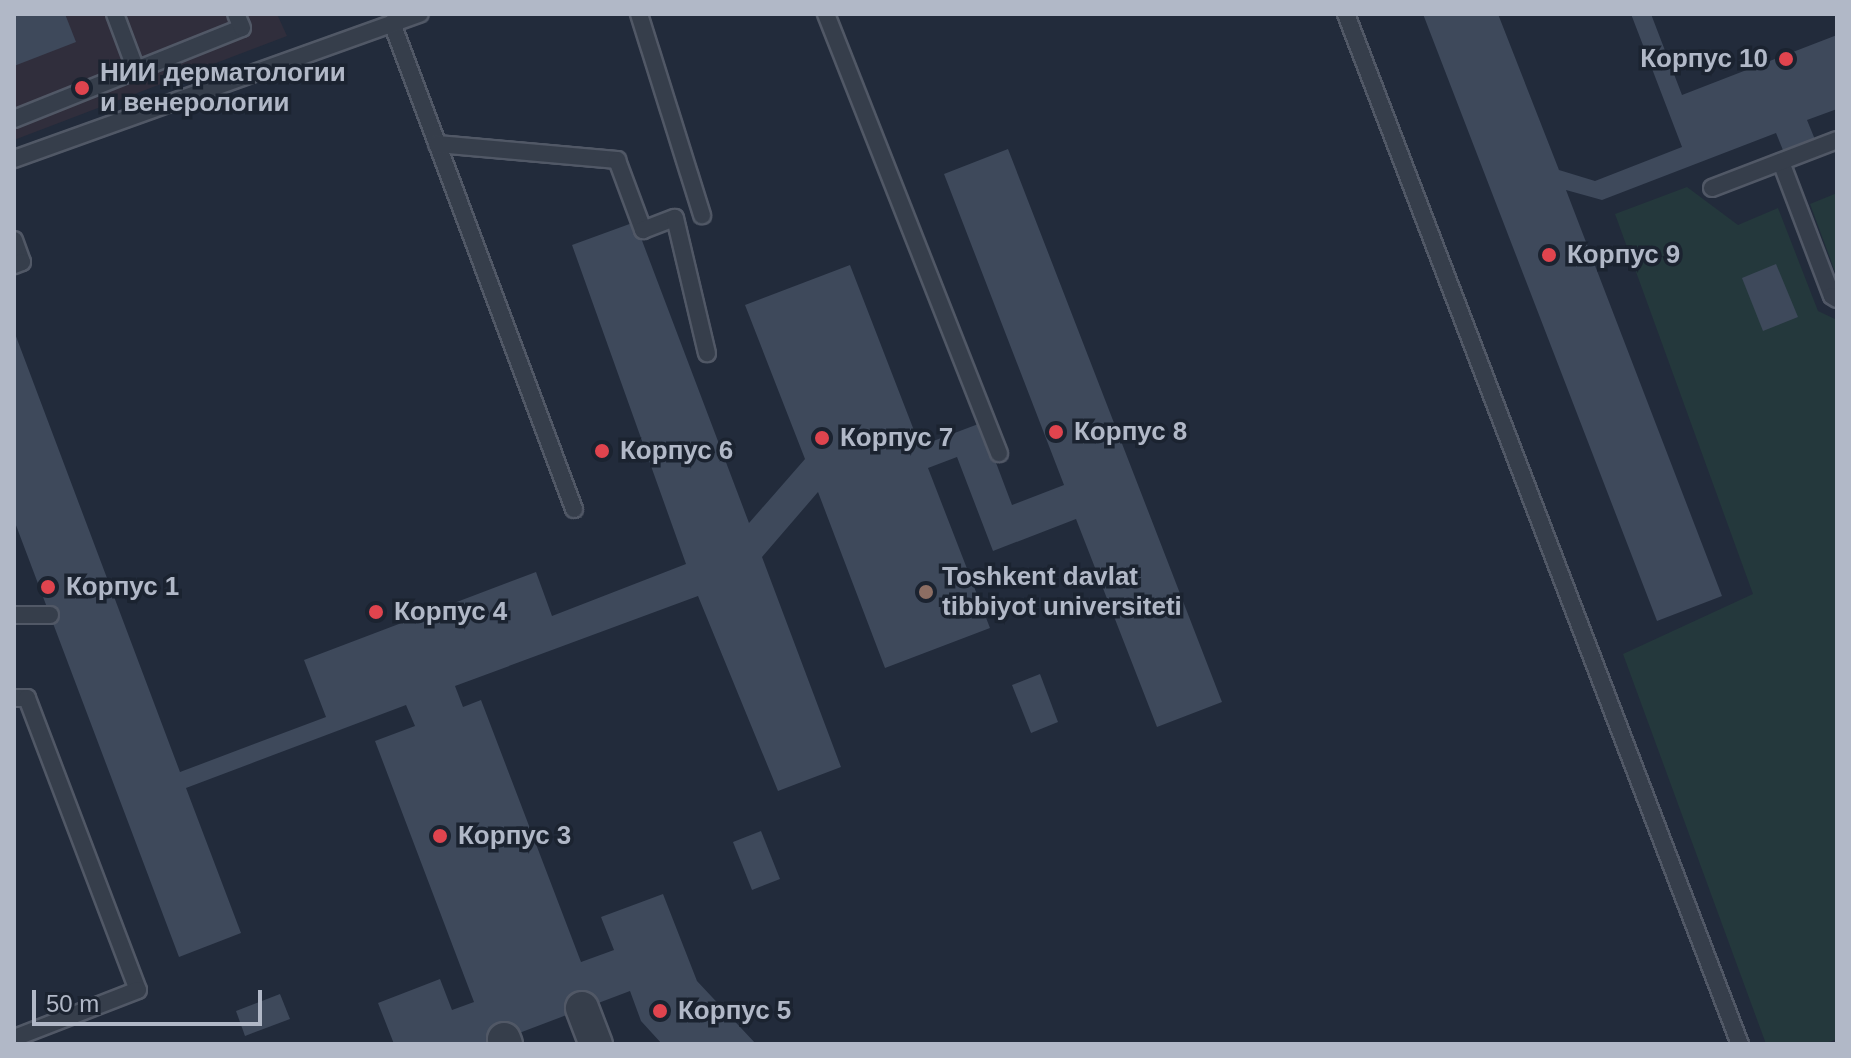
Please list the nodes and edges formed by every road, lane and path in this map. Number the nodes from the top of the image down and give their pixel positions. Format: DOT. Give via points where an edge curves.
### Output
graph roads {
  1 [pos="115,14"];
  2 [pos="236,14"];
  3 [pos="420,14"];
  4 [pos="639,14"];
  5 [pos="826,14"];
  6 [pos="1346,14"];
  7 [pos="392,23"];
  8 [pos="136,70"];
  9 [pos="14,119"];
  10 [pos="1837,140"];
  11 [pos="437,144"];
  12 [pos="14,159"];
  13 [pos="1781,162"];
  14 [pos="1712,188"];
  15 [pos="702,215"];
  16 [pos="14,240"];
  17 [pos="14,265"];
  18 [pos="1837,299"];
  19 [pos="707,353"];
  20 [pos="999,453"];
  21 [pos="574,509"];
  22 [pos="14,615"];
  23 [pos="50,615"];
  24 [pos="14,698"];
  25 [pos="582,1008"];
  26 [pos="14,1038"];
  27 [pos="596,1044"];
  28 [pos="1740,1044"];
  1 -- 8 [label="lane"];
  2 -- 8 [label="lane" via="242,28"];
  3 -- 7 [label="lane"];
  4 -- 15 [label="lane"];
  5 -- 20 [label="lane"];
  6 -- 28 [label="lane"];
  7 -- 11 [label="lane"];
  7 -- 12 [label="lane"];
  8 -- 9 [label="lane"];
  10 -- 13 [label="lane"];
  11 -- 19 [label="lane" via="617,160 643,230 675,218"];
  11 -- 21 [label="lane"];
  13 -- 14 [label="lane"];
  13 -- 18 [label="lane"];
  16 -- 17 [label="lane" via="22,262"];
  22 -- 23 [label="lane"];
  24 -- 26 [label="lane" via="27,698 138,990"];
  25 -- 27 [label="street"];
}
